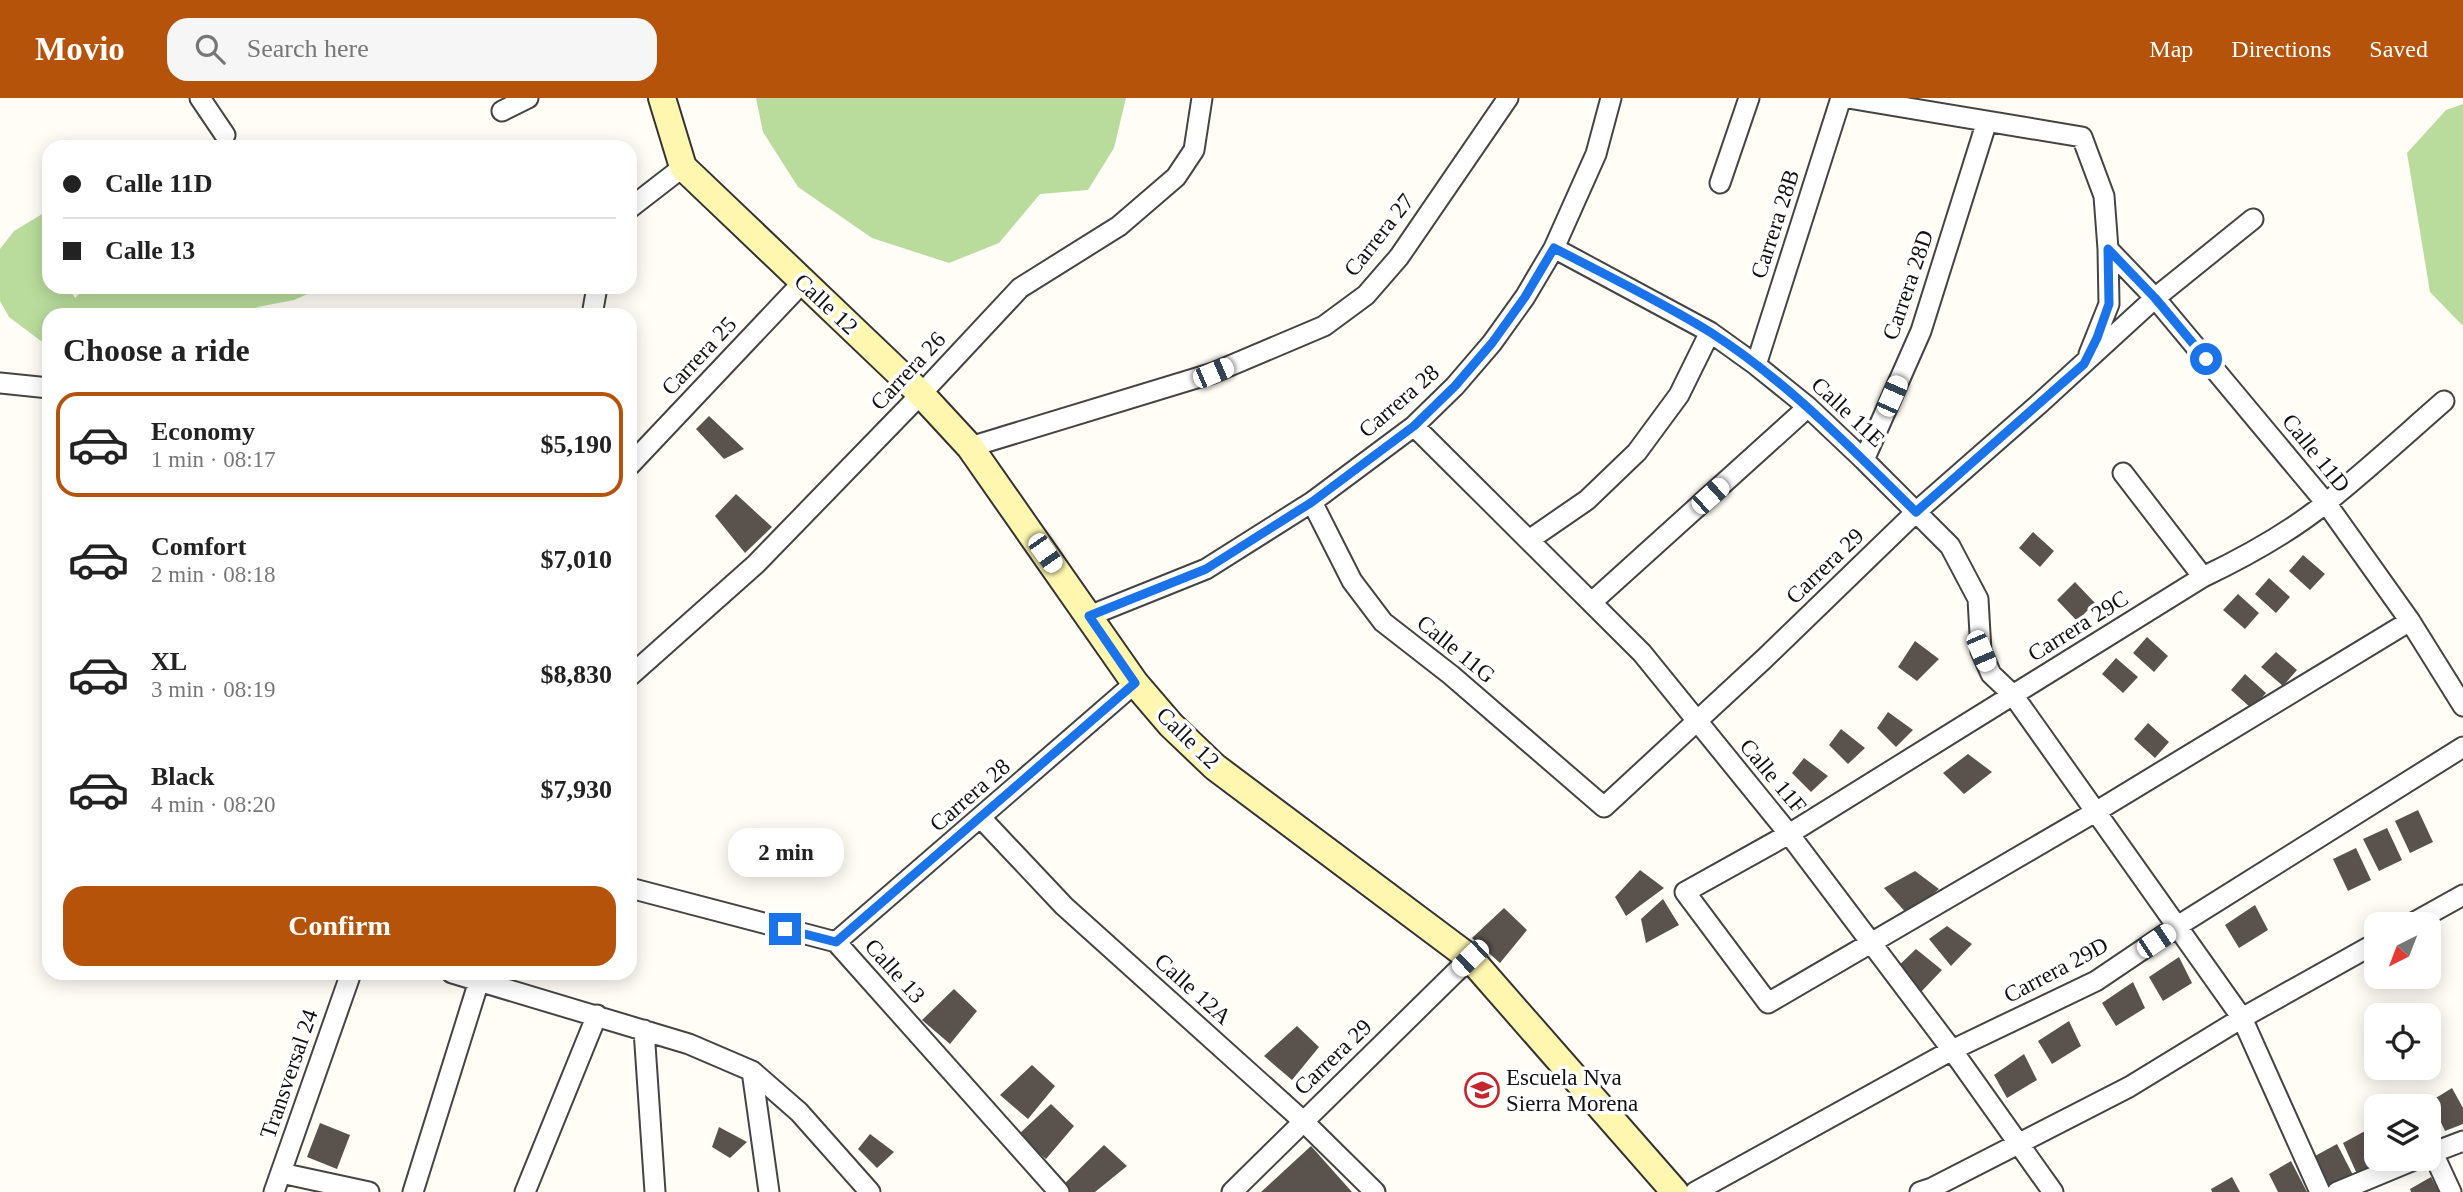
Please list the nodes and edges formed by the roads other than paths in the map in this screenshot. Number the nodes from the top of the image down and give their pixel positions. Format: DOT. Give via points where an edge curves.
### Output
graph roads {
  1 [pos="200,98"];
  2 [pos="528,98"];
  3 [pos="662,98"];
  4 [pos="1202,98"];
  5 [pos="1508,98"];
  6 [pos="1611,98"];
  7 [pos="1749,98"];
  8 [pos="1841,98"];
  9 [pos="1848,98"];
  10 [pos="502,111"];
  11 [pos="1987,121"];
  12 [pos="225,135"];
  13 [pos="683,167"];
  14 [pos="1720,183"];
  15 [pos="637,203"];
  16 [pos="2253,219"];
  17 [pos="1554,248"];
  18 [pos="2108,249"];
  19 [pos="803,282"];
  20 [pos="2155,298"];
  21 [pos="1710,332"];
  22 [pos="2084,364"];
  23 [pos="1756,365"];
  24 [pos="0,383"];
  25 [pos="42,387"];
  26 [pos="921,394"];
  27 [pos="2444,401"];
  28 [pos="1808,407"];
  29 [pos="1414,426"];
  30 [pos="970,447"];
  31 [pos="637,458"];
  32 [pos="1864,460"];
  33 [pos="2123,473"];
  34 [pos="1312,502"];
  35 [pos="2326,503"];
  36 [pos="1916,512"];
  37 [pos="1529,540"];
  38 [pos="2203,577"];
  39 [pos="1592,602"];
  40 [pos="1089,616"];
  41 [pos="2410,621"];
  42 [pos="637,670"];
  43 [pos="1135,683"];
  44 [pos="2013,695"];
  45 [pos="2463,706"];
  46 [pos="1696,722"];
  47 [pos="2463,747"];
  48 [pos="1604,807"];
  49 [pos="2097,811"];
  50 [pos="981,818"];
  51 [pos="1789,834"];
  52 [pos="637,890"];
  53 [pos="2463,895"];
  54 [pos="2433,912"];
  55 [pos="2176,927"];
  56 [pos="836,942"];
  57 [pos="1872,943"];
  58 [pos="2364,950"];
  59 [pos="1470,958"];
  60 [pos="349,980"];
  61 [pos="476,980"];
  62 [pos="479,981"];
  63 [pos="597,1015"];
  64 [pos="2242,1018"];
  65 [pos="644,1030"];
  66 [pos="1952,1050"];
  67 [pos="752,1071"];
  68 [pos="1303,1121"];
  69 [pos="2463,1141"];
  70 [pos="2020,1145"];
  71 [pos="2441,1150"];
  72 [pos="2388,1171"];
  73 [pos="2437,1171"];
  74 [pos="281,1173"];
  75 [pos="1928,1191"];
  76 [pos="274,1192"];
  77 [pos="369,1192"];
  78 [pos="413,1192"];
  79 [pos="525,1192"];
  80 [pos="655,1192"];
  81 [pos="769,1192"];
  82 [pos="870,1192"];
  83 [pos="1059,1192"];
  84 [pos="1231,1192"];
  85 [pos="1376,1192"];
  86 [pos="1675,1192"];
  87 [pos="1695,1192"];
  88 [pos="2053,1192"];
  89 [pos="2320,1192"];
  90 [pos="2337,1192"];
  91 [pos="2451,1192"];
  1 -- 12 [label="street"];
  2 -- 10 [label="street"];
  3 -- 13 [label="street, Calle 12"];
  4 -- 26 [label="street, Carrera 26" via="1194,150 1176,177 1119,226 1020,288"];
  5 -- 30 [label="street, Carrera 27" via="1399,257 1366,295 1324,326 1213,373"];
  6 -- 17 [label="street, Carrera 28" via="1596,154"];
  7 -- 14 [label="street"];
  8 -- 23 [label="street, Carrera 28B"];
  9 -- 11 [label="street"];
  11 -- 18 [label="street, Carrera 29" via="2082,137 2104,196"];
  11 -- 32 [label="street, Carrera 28D" via="1921,331"];
  13 -- 15 [label="street"];
  13 -- 19 [label="street, Calle 12"];
  16 -- 20 [label="street, Carrera 29"];
  17 -- 21 [label="street, Calle 11E"];
  17 -- 29 [label="street, Carrera 28" via="1492,343"];
  18 -- 20 [label="street, Calle 11D"];
  18 -- 22 [label="street, Carrera 29" via="2109,304"];
  19 -- 26 [label="street, Calle 12"];
  19 -- 31 [label="street, Carrera 25"];
  20 -- 22 [label="street, Carrera 29"];
  20 -- 35 [label="street, Calle 11D"];
  21 -- 23 [label="street, Calle 11E"];
  21 -- 37 [label="street" via="1679,395 1637,452 1587,500"];
  22 -- 36 [label="street, Carrera 29"];
  23 -- 28 [label="street, Calle 11E"];
  24 -- 25 [label="street"];
  26 -- 30 [label="street, Calle 12"];
  26 -- 42 [label="street, Carrera 26" via="756,564"];
  27 -- 35 [label="street, Carrera 29C"];
  28 -- 32 [label="street, Calle 11E"];
  28 -- 39 [label="street"];
  29 -- 34 [label="street, Carrera 28"];
  29 -- 37 [label="street, Calle 11F"];
  30 -- 40 [label="street, Calle 12"];
  32 -- 36 [label="street, Calle 11E"];
  33 -- 38 [label="street"];
  34 -- 40 [label="street, Carrera 28" via="1206,569"];
  34 -- 48 [label="street, Calle 11G" via="1352,581 1383,622"];
  35 -- 38 [label="street, Carrera 29C" via="2247,555"];
  35 -- 41 [label="street, Calle 11D"];
  36 -- 44 [label="street, Calle 11E" via="1950,546 1978,599 1981,651 1991,674"];
  36 -- 46 [label="street, Carrera 29"];
  37 -- 39 [label="street, Calle 11F"];
  38 -- 44 [label="street, Carrera 29C"];
  39 -- 46 [label="street, Calle 11F" via="1642,653"];
  40 -- 43 [label="street, Calle 12"];
  41 -- 45 [label="street, Calle 11D"];
  41 -- 49 [label="street"];
  43 -- 50 [label="street, Carrera 28"];
  43 -- 59 [label="street, Calle 12" via="1215,767"];
  44 -- 49 [label="street, Calle 11E"];
  44 -- 51 [label="street, Carrera 29C"];
  46 -- 48 [label="street, Carrera 29"];
  46 -- 51 [label="street, Calle 11F"];
  47 -- 55 [label="street, Carrera 29D"];
  49 -- 55 [label="street, Calle 11E"];
  49 -- 57 [label="street"];
  50 -- 56 [label="street, Carrera 28"];
  50 -- 68 [label="street, Calle 12A" via="1064,906"];
  51 -- 57 [label="street, Calle 11F"];
  51 -- 57 [label="street, Carrera 29C" via="1685,892 1768,1003"];
  52 -- 56 [label="street, Calle 13"];
  53 -- 54 [label="street"];
  55 -- 64 [label="street, Calle 11E"];
  55 -- 66 [label="street, Carrera 29D" via="2095,981"];
  56 -- 83 [label="street, Calle 13"];
  57 -- 66 [label="street, Calle 11F"];
  58 -- 64 [label="street"];
  59 -- 68 [label="street, Carrera 29"];
  59 -- 86 [label="street, Calle 12"];
  60 -- 74 [label="street, Transversal 24"];
  61 -- 62 [label="street"];
  62 -- 63 [label="street"];
  62 -- 78 [label="street"];
  63 -- 65 [label="street"];
  63 -- 79 [label="street"];
  64 -- 70 [label="street" via="2129,1087"];
  64 -- 89 [label="street, Calle 11E"];
  65 -- 67 [label="street"];
  65 -- 80 [label="street"];
  66 -- 70 [label="street, Calle 11F"];
  66 -- 87 [label="street, Carrera 29D"];
  67 -- 81 [label="street"];
  67 -- 82 [label="street" via="799,1112"];
  68 -- 84 [label="street, Carrera 29"];
  68 -- 85 [label="street, Calle 12A"];
  69 -- 71 [label="street"];
  70 -- 75 [label="street"];
  70 -- 88 [label="street, Calle 11F"];
  72 -- 90 [label="street"];
  73 -- 91 [label="street"];
  74 -- 76 [label="street, Transversal 24"];
  74 -- 77 [label="street"];
}
